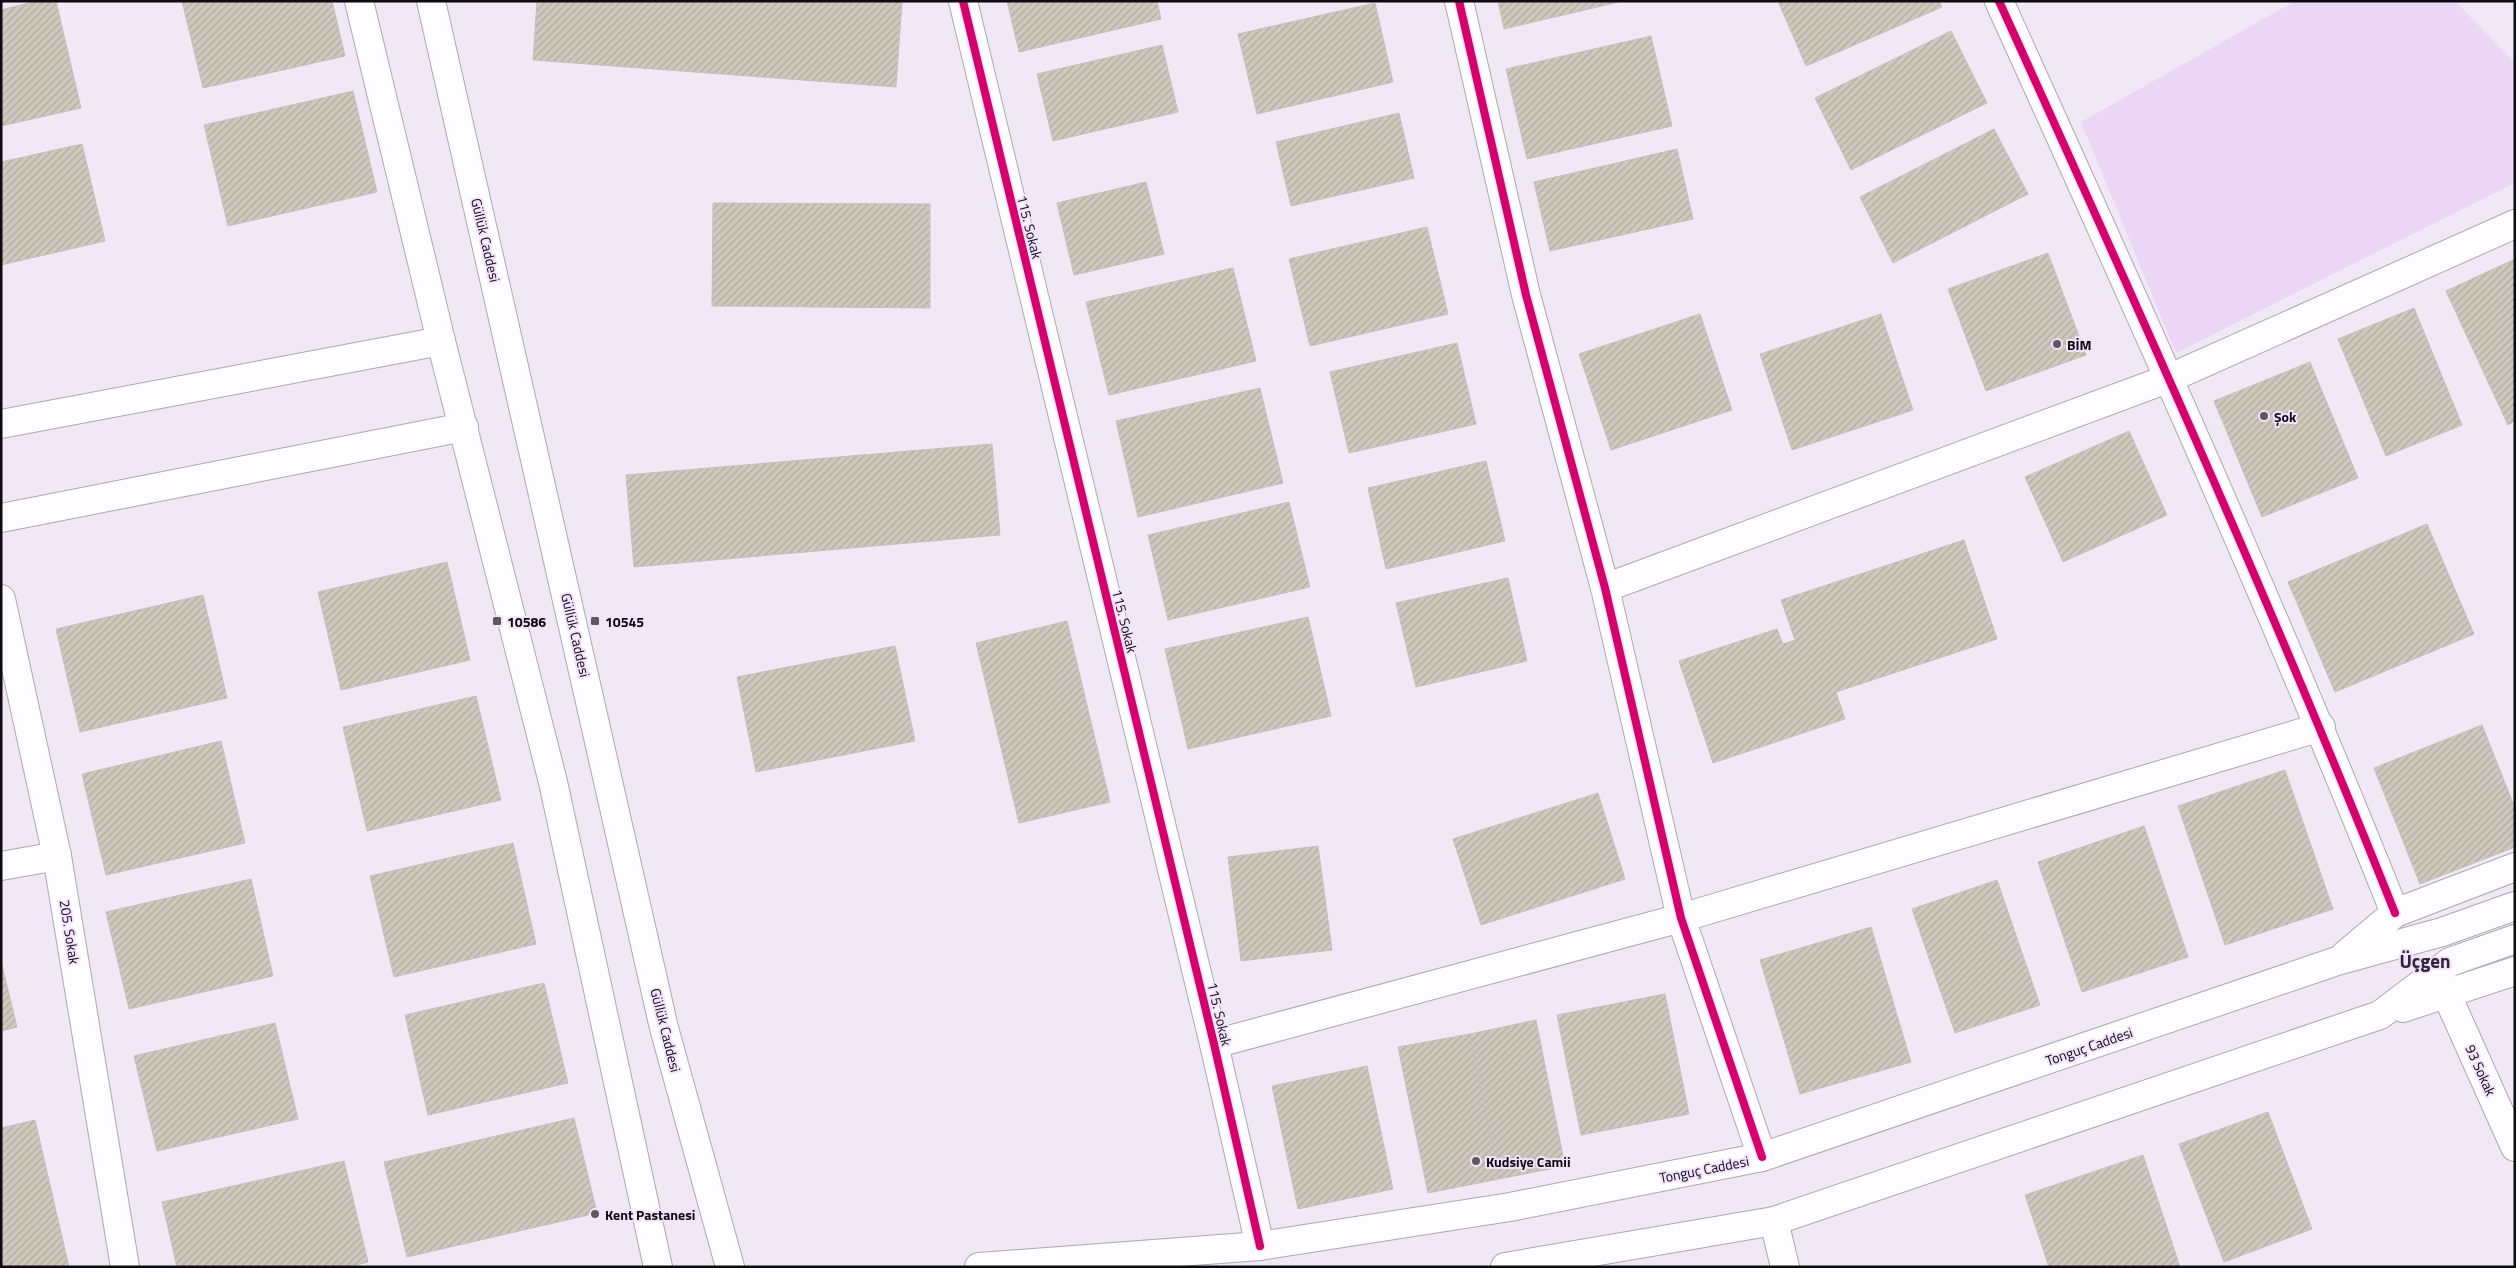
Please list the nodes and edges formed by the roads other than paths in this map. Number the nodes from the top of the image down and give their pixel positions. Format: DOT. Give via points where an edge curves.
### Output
graph roads {
  1 [pos="359,1"];
  2 [pos="431,1"];
  3 [pos="963,1"];
  4 [pos="1459,1"];
  5 [pos="1999,1"];
  6 [pos="2515,224"];
  7 [pos="441,341"];
  8 [pos="2170,378"];
  9 [pos="1,424"];
  10 [pos="464,427"];
  11 [pos="1,518"];
  12 [pos="1605,588"];
  13 [pos="1,599"];
  14 [pos="2321,727"];
  15 [pos="57,856"];
  16 [pos="1,866"];
  17 [pos="2515,867"];
  18 [pos="2515,906"];
  19 [pos="2395,913"];
  20 [pos="1682,918"];
  21 [pos="2515,939"];
  22 [pos="2337,961"];
  23 [pos="2515,971"];
  24 [pos="2446,993"];
  25 [pos="2380,1015"];
  26 [pos="1214,1044"];
  27 [pos="2515,1147"];
  28 [pos="1762,1158"];
  29 [pos="1774,1220"];
  30 [pos="1260,1246"];
  31 [pos="125,1267"];
  32 [pos="658,1267"];
  33 [pos="730,1267"];
  34 [pos="979,1267"];
  35 [pos="1505,1267"];
  36 [pos="1785,1267"];
  1 -- 7 [label="street"];
  2 -- 33 [label="street, Güllük Caddesi" via="664,1028"];
  3 -- 26 [label="street, 115. Sokak"];
  4 -- 12 [label="street" via="1526,295"];
  5 -- 8 [label="street"];
  6 -- 8 [label="street"];
  7 -- 9 [label="street"];
  7 -- 10 [label="street"];
  8 -- 12 [label="street"];
  8 -- 14 [label="street"];
  10 -- 11 [label="street"];
  10 -- 32 [label="street" via="553,782"];
  12 -- 20 [label="street"];
  13 -- 15 [label="street, 205. Sokak"];
  14 -- 19 [label="street"];
  14 -- 20 [label="street"];
  15 -- 16 [label="street"];
  15 -- 31 [label="street, 205. Sokak"];
  17 -- 19 [label="street"];
  18 -- 22 [label="street, Tonguç Caddesi" via="2442,932"];
  19 -- 22 [label="street"];
  20 -- 26 [label="street"];
  20 -- 28 [label="street"];
  21 -- 25 [label="street" via="2450,962"];
  22 -- 28 [label="street, Tonguç Caddesi"];
  23 -- 24 [label="street"];
  24 -- 25 [label="street"];
  24 -- 27 [label="street, 93 Sokak"];
  25 -- 29 [label="street"];
  26 -- 30 [label="street, 115. Sokak"];
  28 -- 30 [label="street, Tonguç Caddesi" via="1510,1207"];
  29 -- 35 [label="street"];
  29 -- 36 [label="street"];
  30 -- 34 [label="street, Tonguç Caddesi"];
}
